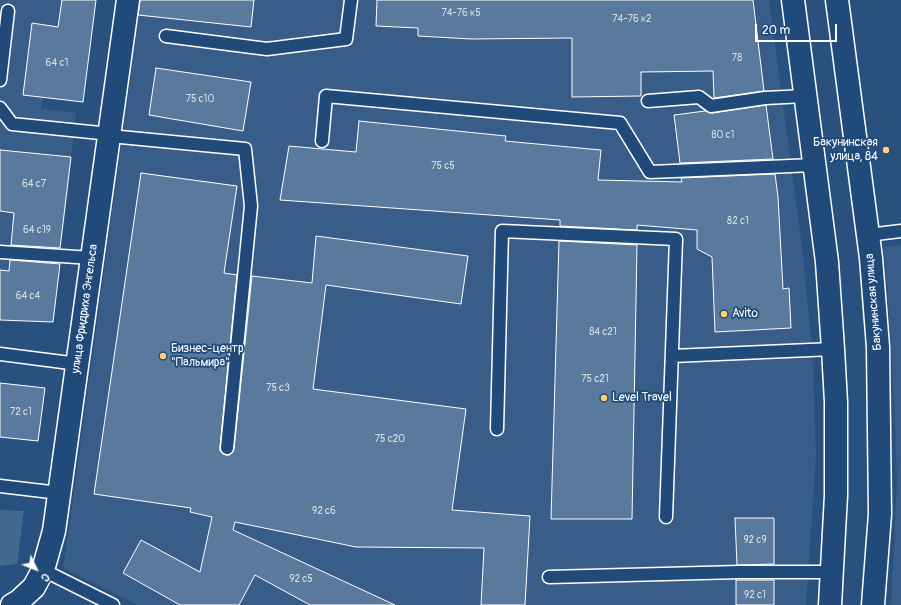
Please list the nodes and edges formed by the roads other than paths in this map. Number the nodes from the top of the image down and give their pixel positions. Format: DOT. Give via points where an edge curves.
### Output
graph roads {
  1 [pos="128,0"];
  2 [pos="351,0"];
  3 [pos="793,0"];
  4 [pos="837,0"];
  5 [pos="8,11"];
  6 [pos="166,36"];
  7 [pos="0,80"];
  8 [pos="805,96"];
  9 [pos="648,101"];
  10 [pos="0,108"];
  11 [pos="110,135"];
  12 [pos="322,141"];
  13 [pos="814,165"];
  14 [pos="901,231"];
  15 [pos="868,235"];
  16 [pos="0,252"];
  17 [pos="92,258"];
  18 [pos="833,349"];
  19 [pos="0,354"];
  20 [pos="672,356"];
  21 [pos="78,364"];
  22 [pos="497,429"];
  23 [pos="227,448"];
  24 [pos="0,486"];
  25 [pos="59,493"];
  26 [pos="666,517"];
  27 [pos="43,570"];
  28 [pos="832,572"];
  29 [pos="549,577"];
  30 [pos="12,605"];
  31 [pos="113,605"];
  32 [pos="830,605"];
  33 [pos="873,605"];
  1 -- 11 [label="main road, улица Фридриха Энгельса"];
  2 -- 6 [label="lane" via="346,39 267,49"];
  3 -- 8 [label="main road"];
  4 -- 15 [label="main road, Бакунинская улица"];
  5 -- 7 [label="lane"];
  8 -- 9 [label="lane" via="765,98 711,106 699,97"];
  8 -- 13 [label="main road"];
  10 -- 11 [label="lane" via="12,124"];
  11 -- 17 [label="main road, улица Фридриха Энгельса"];
  11 -- 23 [label="lane" via="244,149 251,206"];
  12 -- 13 [label="lane" via="326,96 620,123 650,172 745,170"];
  13 -- 18 [label="main road" via="827,262"];
  14 -- 15 [label="lane"];
  15 -- 33 [label="main road, Бакунинская улица" via="878,347 880,430 880,514"];
  16 -- 17 [label="lane"];
  17 -- 21 [label="main road, улица Фридриха Энгельса"];
  18 -- 20 [label="lane"];
  18 -- 28 [label="main road" via="836,494"];
  19 -- 21 [label="lane"];
  20 -- 22 [label="lane" via="676,239 502,231"];
  20 -- 26 [label="lane"];
  21 -- 25 [label="main road, улица Фридриха Энгельса"];
  24 -- 25 [label="lane"];
  25 -- 27 [label="main road, улица Фридриха Энгельса" via="54,531"];
  27 -- 30 [label="main road, улица Фридриха Энгельса" via="34,587"];
  27 -- 31 [label="lane"];
  28 -- 29 [label="lane"];
  28 -- 32 [label="main road"];
}
